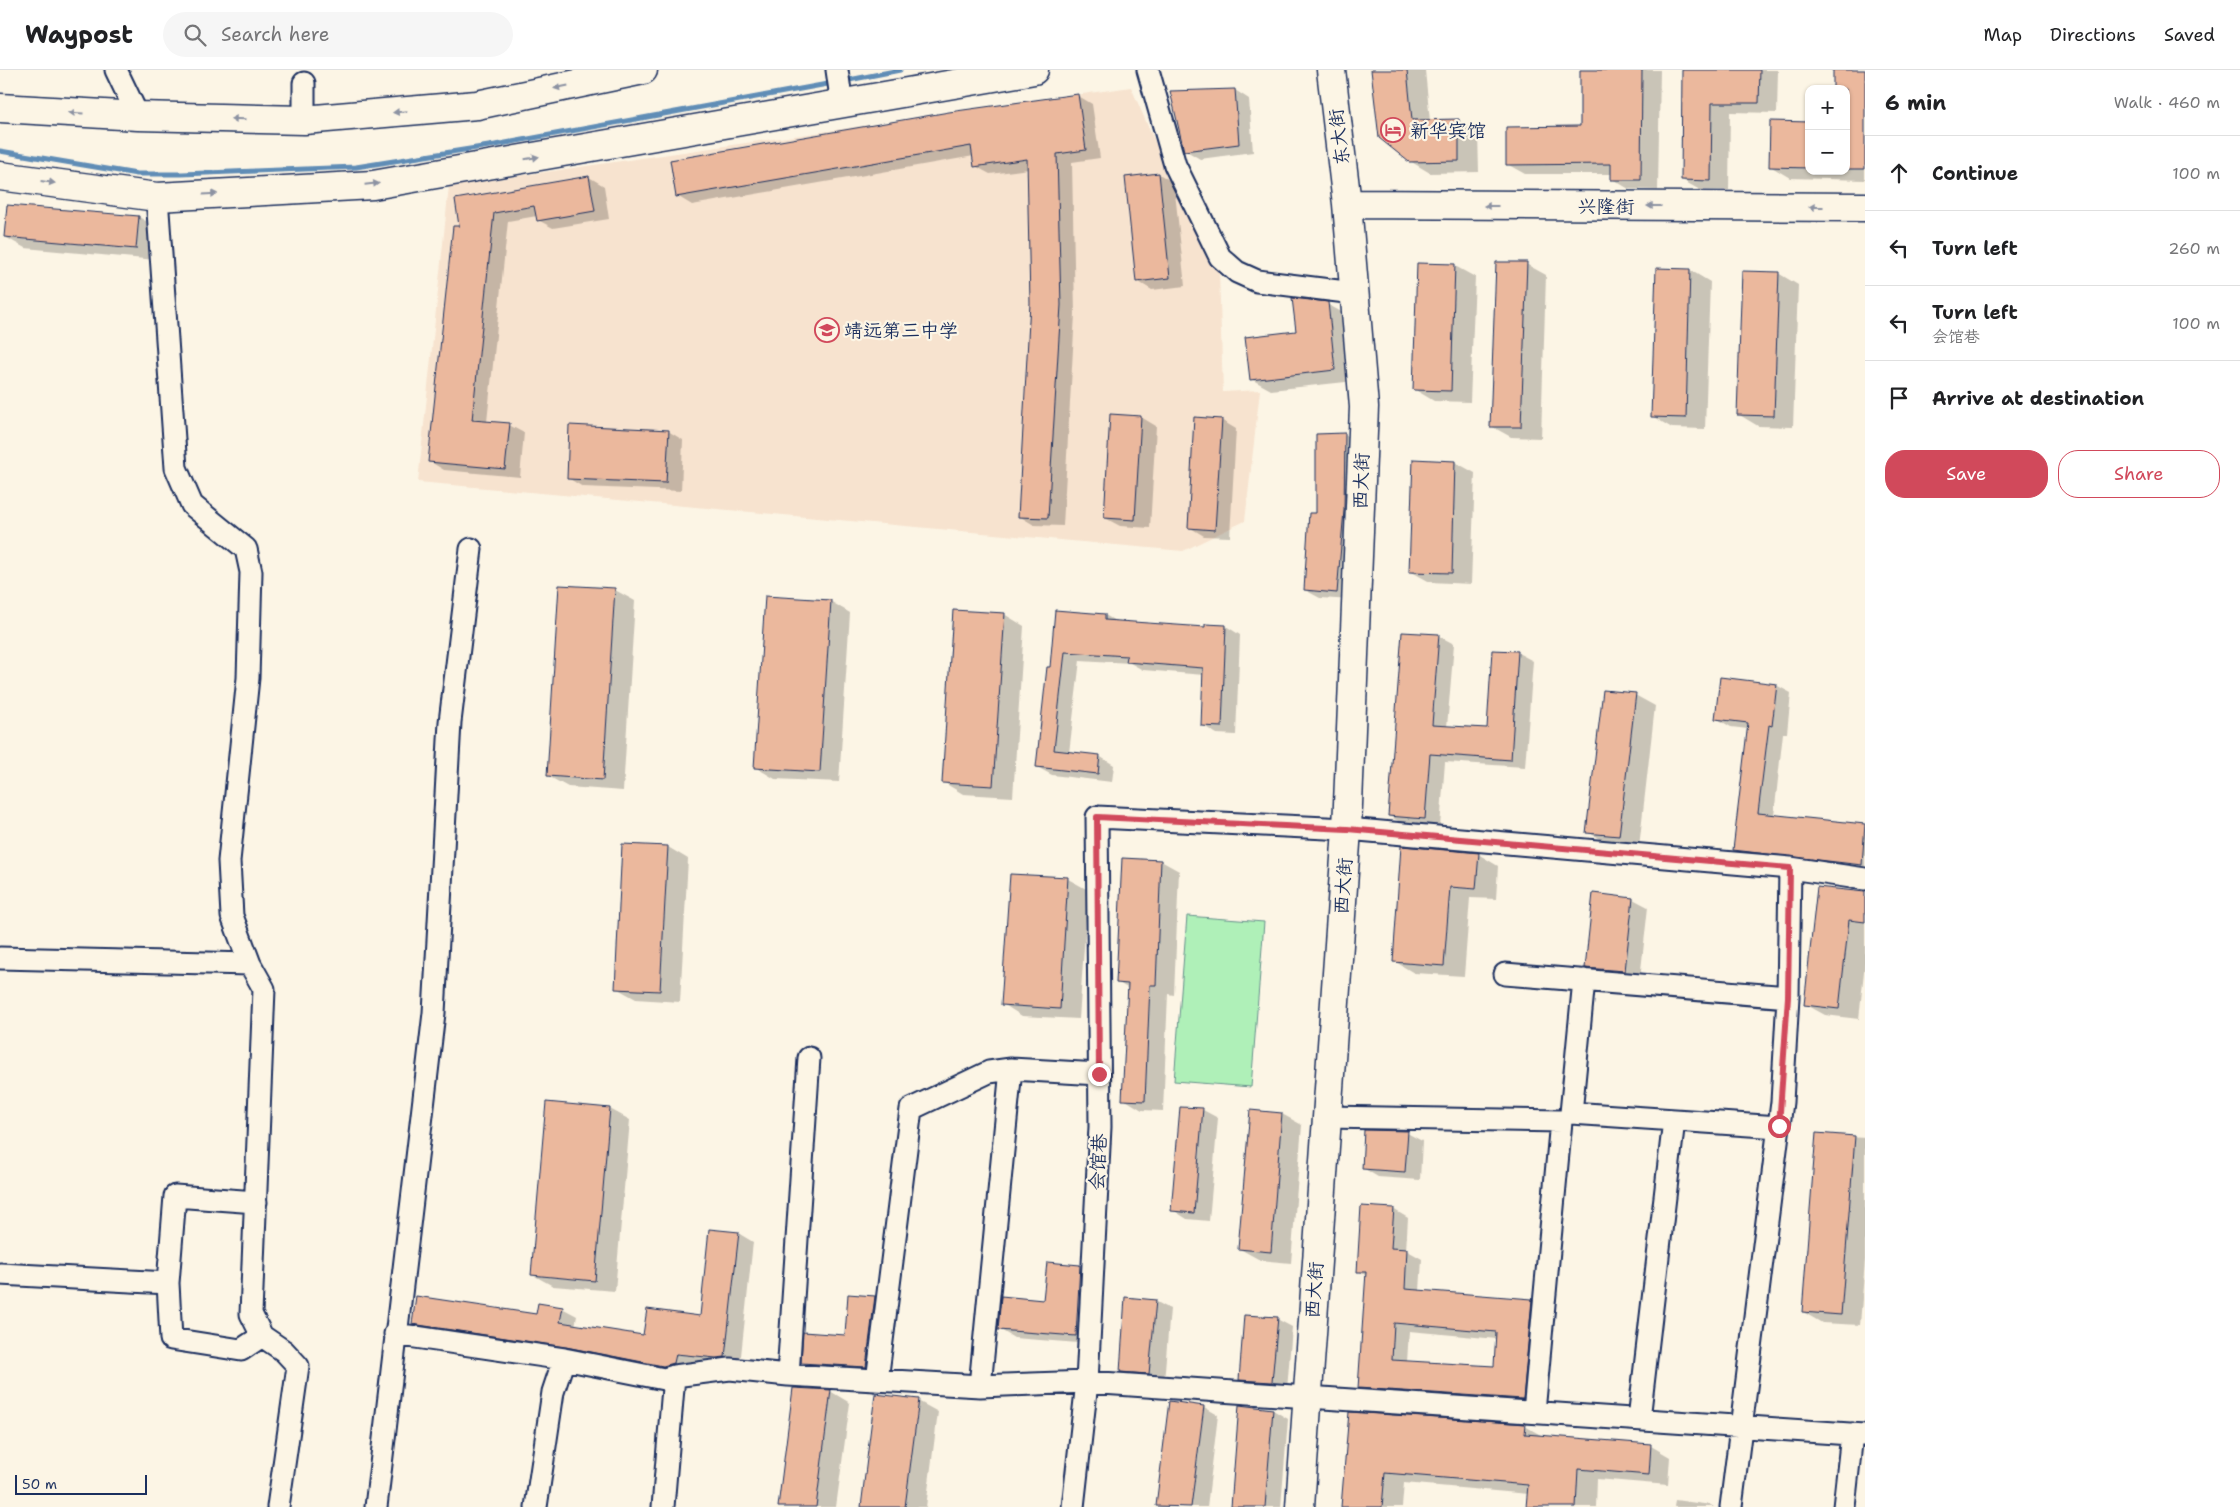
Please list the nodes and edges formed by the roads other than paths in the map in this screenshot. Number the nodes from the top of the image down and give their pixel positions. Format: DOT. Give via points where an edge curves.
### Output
graph roads {
  1 [pos="116,70"];
  2 [pos="642,70"];
  3 [pos="837,70"];
  4 [pos="1034,70"];
  5 [pos="1148,70"];
  6 [pos="1330,70"];
  7 [pos="304,83"];
  8 [pos="841,99"];
  9 [pos="0,108"];
  10 [pos="138,116"];
  11 [pos="304,120"];
  12 [pos="0,176"];
  13 [pos="157,196"];
  14 [pos="1865,207"];
  15 [pos="1348,214"];
  16 [pos="1865,226"];
  17 [pos="1354,293"];
  18 [pos="471,549"];
  19 [pos="1347,829"];
  20 [pos="1790,868"];
  21 [pos="1865,880"];
  22 [pos="0,958"];
  23 [pos="250,964"];
  24 [pos="1506,974"];
  25 [pos="1584,980"];
  26 [pos="1788,997"];
  27 [pos="809,1058"];
  28 [pos="1011,1069"];
  29 [pos="1099,1074"];
  30 [pos="1326,1117"];
  31 [pos="1674,1120"];
  32 [pos="1779,1126"];
  33 [pos="256,1202"];
  34 [pos="0,1274"];
  35 [pos="168,1283"];
  36 [pos="395,1334"];
  37 [pos="262,1336"];
  38 [pos="564,1359"];
  39 [pos="788,1375"];
  40 [pos="674,1376"];
  41 [pos="877,1381"];
  42 [pos="1087,1382"];
  43 [pos="980,1386"];
  44 [pos="1306,1396"];
  45 [pos="1534,1412"];
  46 [pos="1639,1419"];
  47 [pos="1741,1426"];
  48 [pos="1858,1435"];
  49 [pos="278,1507"];
  50 [pos="376,1507"];
  51 [pos="536,1507"];
  52 [pos="663,1507"];
  53 [pos="1073,1507"];
  54 [pos="1300,1507"];
  55 [pos="1731,1507"];
  56 [pos="1844,1507"];
  1 -- 10 [label="street"];
  2 -- 11 [label="main road, one-way" via="476,105"];
  3 -- 8 [label="street"];
  4 -- 8 [label="main road"];
  5 -- 17 [label="street" via="1175,165 1220,257 1236,272 1257,281"];
  6 -- 15 [label="main road, 东大街"];
  7 -- 11 [label="street"];
  13 -- 8 [label="main road, one-way" via="373,185"];
  10 -- 9 [label="main road, one-way"];
  11 -- 10 [label="main road, one-way"];
  12 -- 13 [label="main road, one-way"];
  13 -- 23 [label="street" via="176,468 192,505 246,549 251,572 248,678 229,861 232,916"];
  14 -- 15 [label="main road, 兴隆街, one-way"];
  15 -- 16 [label="main road, 兴隆街"];
  15 -- 17 [label="main road, 西大街"];
  17 -- 19 [label="main road, 西大街" via="1364,407"];
  18 -- 36 [label="street" via="450,722 434,1013"];
  19 -- 20 [label="street"];
  19 -- 29 [label="street, 会馆巷" via="1097,817"];
  19 -- 30 [label="main road, 西大街"];
  20 -- 21 [label="street"];
  20 -- 26 [label="street"];
  22 -- 23 [label="street"];
  23 -- 33 [label="street" via="264,989"];
  24 -- 25 [label="street"];
  25 -- 26 [label="street"];
  25 -- 31 [label="street" via="1572,1113"];
  26 -- 32 [label="street"];
  27 -- 39 [label="street"];
  28 -- 29 [label="street"];
  28 -- 41 [label="street" via="990,1072 911,1108"];
  28 -- 43 [label="street"];
  29 -- 42 [label="street, 会馆巷" via="1100,1127"];
  30 -- 44 [label="main road, 西大街"];
  30 -- 45 [label="street" via="1561,1121"];
  31 -- 32 [label="street"];
  31 -- 46 [label="street"];
  32 -- 47 [label="street"];
  33 -- 35 [label="street" via="175,1196"];
  33 -- 37 [label="street" via="251,1314"];
  34 -- 35 [label="street"];
  35 -- 37 [label="street" via="171,1339 241,1350"];
  36 -- 38 [label="street"];
  36 -- 50 [label="street"];
  37 -- 49 [label="street" via="284,1350 298,1366"];
  38 -- 40 [label="street" via="664,1379"];
  38 -- 51 [label="street" via="553,1392"];
  39 -- 40 [label="street" via="730,1369"];
  39 -- 41 [label="street"];
  40 -- 52 [label="street"];
  41 -- 43 [label="street"];
  42 -- 43 [label="street"];
  42 -- 44 [label="street"];
  42 -- 53 [label="street, 会馆巷"];
  44 -- 45 [label="street"];
  44 -- 54 [label="main road, 西大街"];
  45 -- 46 [label="street"];
  46 -- 47 [label="street"];
  47 -- 48 [label="street"];
  47 -- 55 [label="street"];
  48 -- 56 [label="street"];
}
